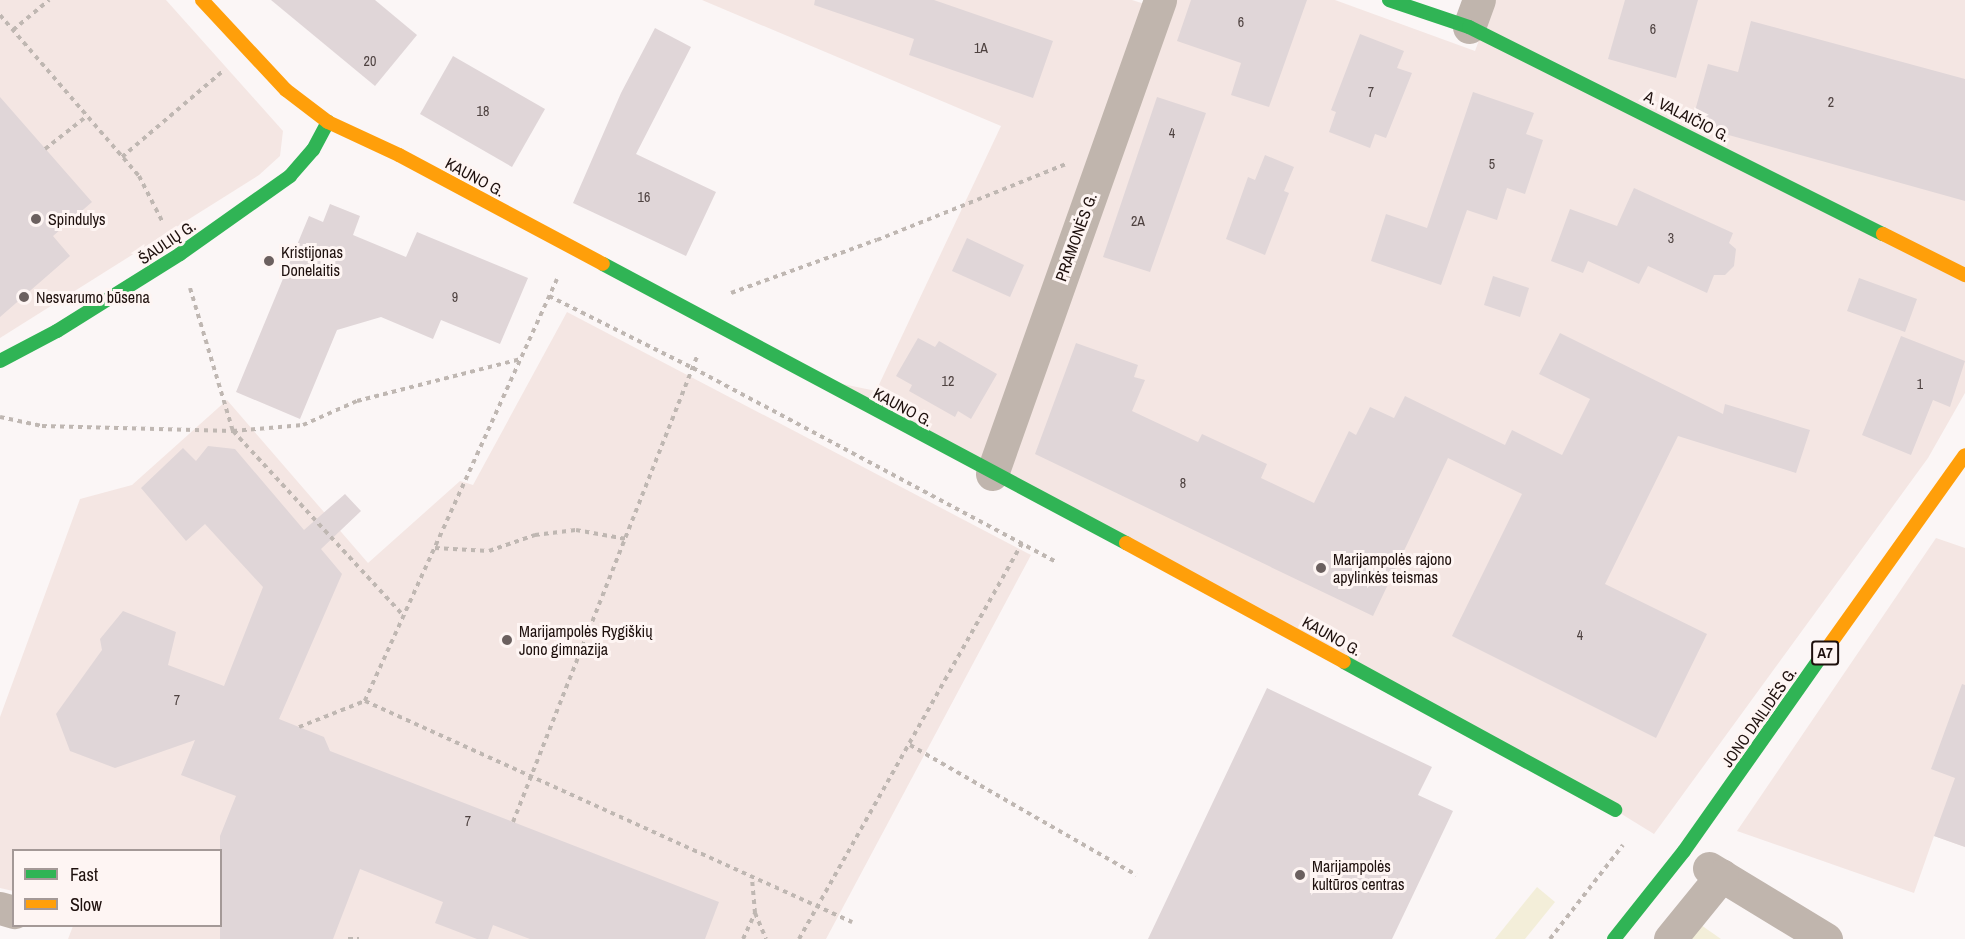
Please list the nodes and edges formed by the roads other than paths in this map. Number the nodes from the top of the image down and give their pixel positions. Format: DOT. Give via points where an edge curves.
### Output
graph roads {
  1 [pos="202,0"];
  2 [pos="1160,0"];
  3 [pos="1389,0"];
  4 [pos="1474,14"];
  5 [pos="328,122"];
  6 [pos="1965,275"];
  7 [pos="0,361"];
  8 [pos="1965,455"];
  9 [pos="992,474"];
  10 [pos="1615,810"];
  11 [pos="1705,864"];
  12 [pos="1781,926"];
  13 [pos="1614,939"];
  14 [pos="1670,939"];
  15 [pos="1826,939"];
  1 -- 5 [label="main road, KAUNO G." via="286,90"];
  2 -- 9 [label="street, PRAMONĖS G."];
  3 -- 4 [label="main road, A. VALAIČIO G."];
  4 -- 6 [label="main road, A. VALAIČIO G."];
  5 -- 7 [label="main road, ŠAULIŲ G." via="313,150 290,176 180,254 57,331"];
  5 -- 9 [label="main road, KAUNO G."];
  8 -- 11 [label="main road, JONO DAILIDĖS G. / A7"];
  9 -- 10 [label="main road, KAUNO G."];
  11 -- 12 [label="street"];
  11 -- 13 [label="main road, A7"];
  11 -- 14 [label="street"];
  12 -- 15 [label="street"];
}
